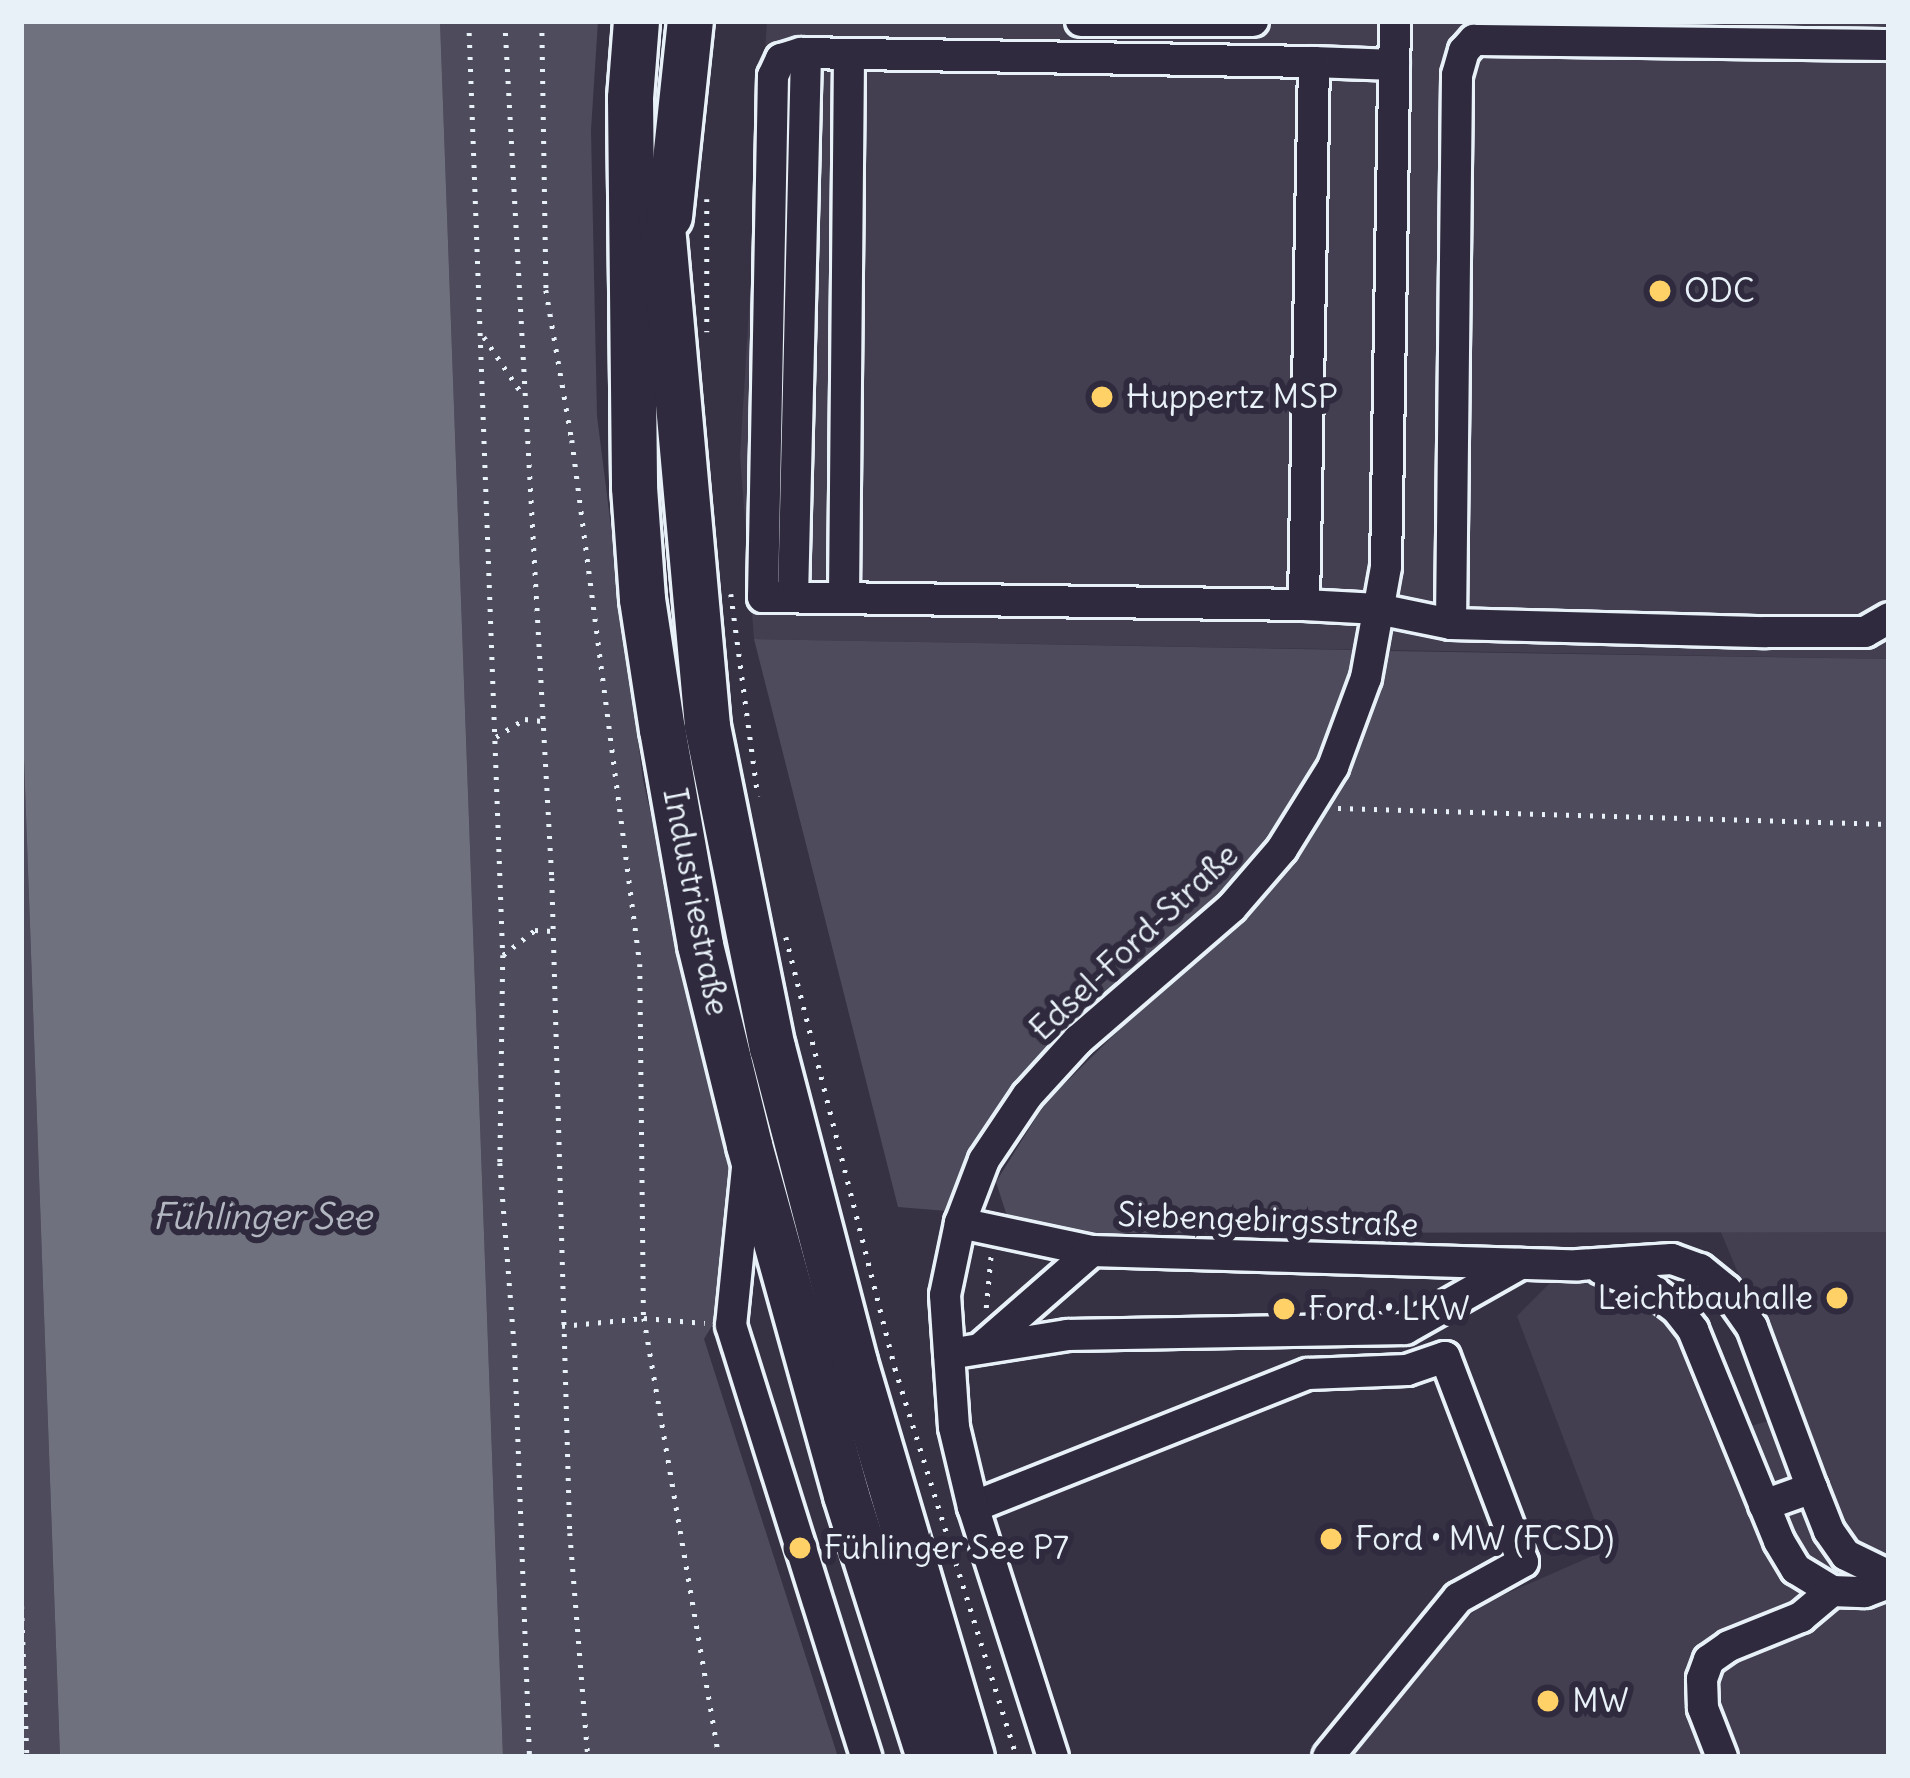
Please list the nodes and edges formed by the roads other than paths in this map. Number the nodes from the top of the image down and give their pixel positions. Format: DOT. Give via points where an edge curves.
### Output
graph roads {
  1 [pos="607,21"];
  2 [pos="636,21"];
  3 [pos="661,21"];
  4 [pos="690,21"];
  5 [pos="1081,21"];
  6 [pos="1253,21"];
  7 [pos="1395,21"];
  8 [pos="1889,45"];
  9 [pos="849,54"];
  10 [pos="1314,62"];
  11 [pos="1394,65"];
  12 [pos="663,267"];
  13 [pos="634,487"];
  14 [pos="844,597"];
  15 [pos="1304,605"];
  16 [pos="1378,609"];
  17 [pos="1889,618"];
  18 [pos="1451,624"];
  19 [pos="749,1144"];
  20 [pos="960,1223"];
  21 [pos="1091,1251"];
  22 [pos="1520,1264"];
  23 [pos="1578,1265"];
  24 [pos="982,1347"];
  25 [pos="949,1354"];
  26 [pos="1811,1488"];
  27 [pos="1764,1505"];
  28 [pos="973,1507"];
  29 [pos="1889,1579"];
  30 [pos="1832,1591"];
  31 [pos="960,1756"];
  32 [pos="866,1757"];
  33 [pos="1053,1757"];
  34 [pos="1328,1757"];
  35 [pos="1722,1757"];
  1 -- 13 [label="highway" via="603,223 614,391"];
  2 -- 13 [label="highway, Industriestraße"];
  3 -- 12 [label="highway, Industriestraße" via="654,125"];
  4 -- 12 [label="highway"];
  5 -- 6 [label="street"];
  7 -- 11 [label="street, Edsel-Ford-Straße"];
  8 -- 18 [label="street" via="1474,40 1464,51 1457,75"];
  9 -- 10 [label="street"];
  9 -- 14 [label="street"];
  9 -- 14 [label="street" via="782,59 772,76 763,596"];
  10 -- 11 [label="street"];
  10 -- 15 [label="street"];
  11 -- 16 [label="street, Edsel-Ford-Straße" via="1386,567"];
  12 -- 31 [label="highway, Industriestraße" via="707,726 772,1047"];
  13 -- 19 [label="highway, Industriestraße" via="642,599 700,945"];
  14 -- 15 [label="street"];
  15 -- 16 [label="street"];
  16 -- 18 [label="street"];
  16 -- 20 [label="street, Edsel-Ford-Straße" via="1366,678 1333,767 1282,849 1232,908 1078,1040 1028,1096 984,1160"];
  17 -- 18 [label="street" via="1865,632"];
  19 -- 31 [label="highway, Industriestraße" via="847,1495"];
  19 -- 32 [label="street" via="731,1325"];
  20 -- 21 [label="street, Siebengebirgsstraße"];
  20 -- 25 [label="street, Edsel-Ford-Straße" via="944,1295"];
  21 -- 22 [label="street, Siebengebirgsstraße"];
  21 -- 24 [label="street"];
  22 -- 23 [label="street, Siebengebirgsstraße"];
  22 -- 24 [label="street" via="1405,1329 1068,1335"];
  23 -- 26 [label="street" via="1672,1259 1726,1290 1752,1327"];
  23 -- 27 [label="street" via="1646,1285 1684,1318"];
  24 -- 25 [label="street"];
  25 -- 28 [label="street, Edsel-Ford-Straße" via="954,1426"];
  26 -- 27 [label="street"];
  26 -- 29 [label="street" via="1846,1556"];
  27 -- 30 [label="street" via="1796,1568"];
  28 -- 33 [label="street, Edsel-Ford-Straße"];
  28 -- 34 [label="street" via="1308,1374 1407,1370 1445,1357 1523,1562 1458,1598"];
  29 -- 30 [label="street" via="1864,1592"];
  30 -- 35 [label="street" via="1801,1617 1709,1660 1703,1708"];
}
